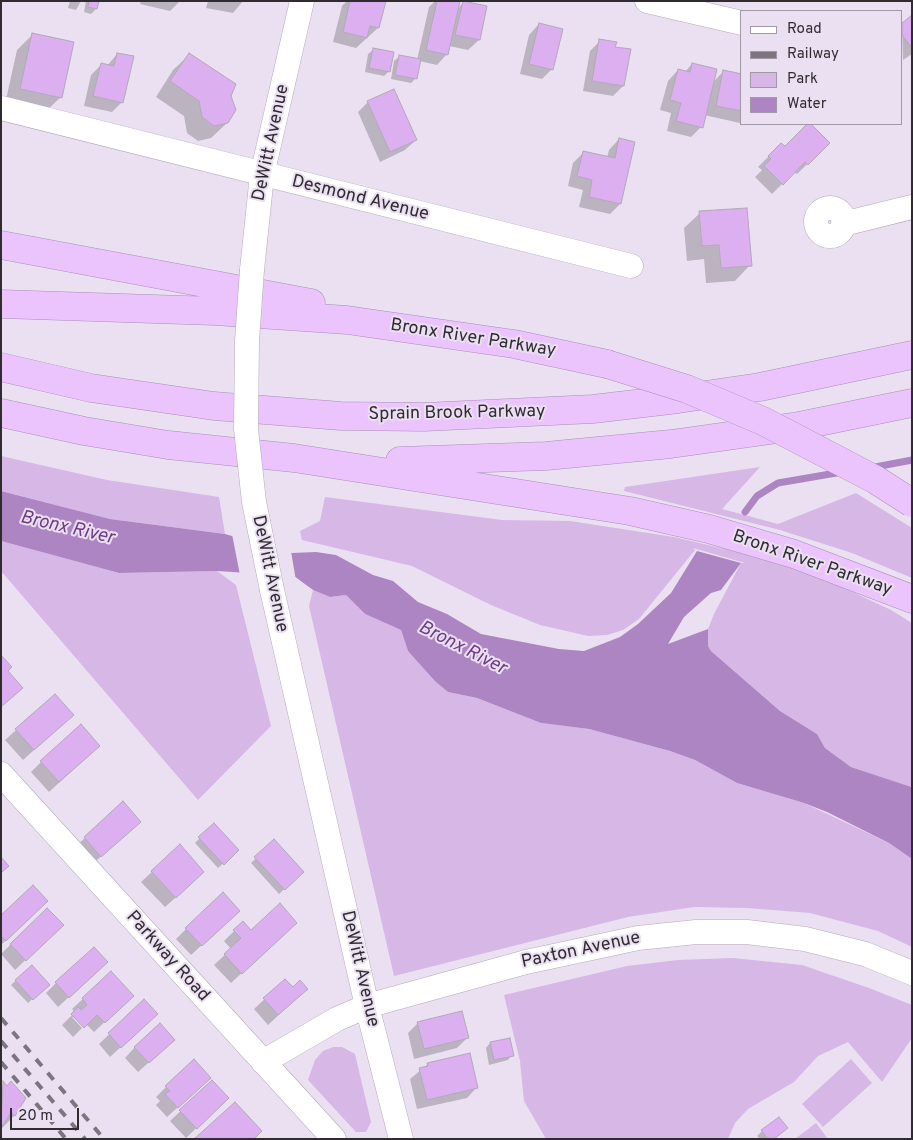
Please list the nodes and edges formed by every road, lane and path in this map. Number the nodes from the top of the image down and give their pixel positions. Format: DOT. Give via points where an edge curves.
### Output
graph roads {
  1 [pos="302,1"];
  2 [pos="647,1"];
  3 [pos="740,23"];
  4 [pos="1,108"];
  5 [pos="262,175"];
  6 [pos="912,207"];
  7 [pos="843,224"];
  8 [pos="1,244"];
  9 [pos="631,266"];
  10 [pos="1,304"];
  11 [pos="431,331"];
  12 [pos="912,355"];
  13 [pos="1,367"];
  14 [pos="912,403"];
  15 [pos="1,413"];
  16 [pos="1,430"];
  17 [pos="211,450"];
  18 [pos="294,458"];
  19 [pos="912,504"];
  20 [pos="912,599"];
  21 [pos="1,774"];
  22 [pos="912,973"];
  23 [pos="367,1006"];
  24 [pos="263,1062"];
  25 [pos="334,1139"];
  26 [pos="401,1139"];
  1 -- 5 [label="street, DeWitt Avenue"];
  2 -- 3 [label="street"];
  4 -- 5 [label="street, Desmond Avenue"];
  5 -- 9 [label="street, Desmond Avenue"];
  5 -- 23 [label="street, DeWitt Avenue, bridge" via="247,341 246,429 254,502"];
  6 -- 7 [label="street"];
  8 -- 11 [label="highway" via="268,294"];
  10 -- 11 [label="highway, Bronx River Parkway" via="260,313"];
  11 -- 19 [label="highway, Bronx River Parkway, bridge" via="514,344 607,364 687,389 763,421 876,480"];
  12 -- 13 [label="highway, Sprain Brook Parkway" via="760,387 678,399 584,409 424,417 341,416 214,406 91,388"];
  14 -- 18 [label="highway" via="766,431 595,452 461,460"];
  15 -- 17 [label="highway, Bronx River Parkway" via="84,431"];
  16 -- 17 [label="highway" via="105,444"];
  17 -- 18 [label="highway, Bronx River Parkway"];
  18 -- 20 [label="highway, Bronx River Parkway" via="552,498 675,521 794,554"];
  21 -- 24 [label="street, Parkway Road"];
  22 -- 23 [label="street, Paxton Avenue" via="866,954 805,939 747,932 696,932 638,938 526,962"];
  23 -- 24 [label="street, Paxton Avenue" via="337,1019"];
  23 -- 26 [label="street, DeWitt Avenue"];
  24 -- 25 [label="street, Parkway Road"];
}
